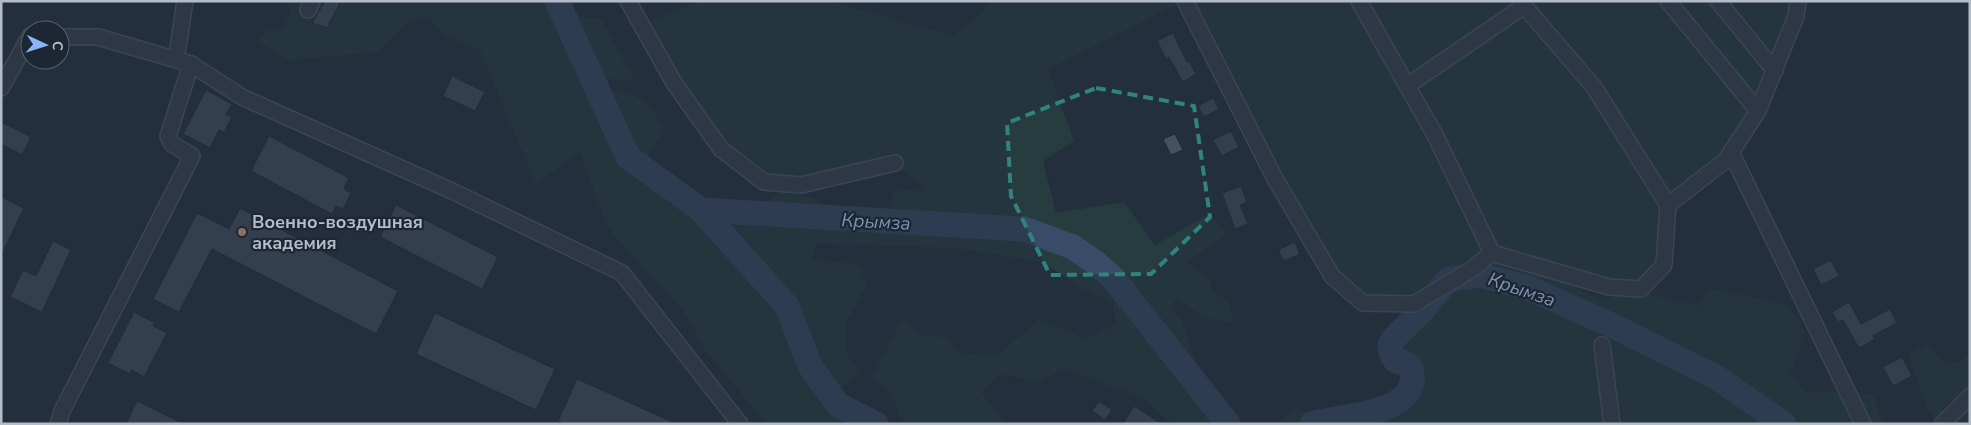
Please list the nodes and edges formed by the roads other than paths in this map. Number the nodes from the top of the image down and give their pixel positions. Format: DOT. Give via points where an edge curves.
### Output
graph roads {
  1 [pos="185,1"];
  2 [pos="628,1"];
  3 [pos="1185,1"];
  4 [pos="1359,1"];
  5 [pos="1668,1"];
  6 [pos="1718,1"];
  7 [pos="1798,1"];
  8 [pos="1522,4"];
  9 [pos="70,37"];
  10 [pos="178,48"];
  11 [pos="20,55"];
  12 [pos="191,64"];
  13 [pos="1775,71"];
  14 [pos="3,86"];
  15 [pos="1407,86"];
  16 [pos="1758,111"];
  17 [pos="1731,152"];
  18 [pos="895,163"];
  19 [pos="1668,205"];
  20 [pos="1492,253"];
  21 [pos="1602,345"];
  22 [pos="1970,396"];
  23 [pos="58,424"];
  24 [pos="740,424"];
  25 [pos="1612,424"];
  26 [pos="1863,424"];
  27 [pos="1942,424"];
  1 -- 10 [label="street"];
  2 -- 18 [label="street" via="674,83 721,149 764,182 801,185"];
  3 -- 20 [label="street" via="1274,177 1332,276 1363,303 1414,304 1471,270"];
  4 -- 15 [label="street"];
  5 -- 16 [label="street"];
  6 -- 13 [label="street"];
  7 -- 13 [label="street" via="1796,16"];
  8 -- 15 [label="street"];
  8 -- 19 [label="street" via="1594,86"];
  9 -- 12 [label="street" via="98,37"];
  11 -- 14 [label="street"];
  12 -- 23 [label="street" via="168,136 172,144 192,156"];
  12 -- 24 [label="street" via="242,97 452,191 622,273"];
  13 -- 16 [label="street"];
  15 -- 20 [label="street" via="1435,135"];
  16 -- 17 [label="street"];
  17 -- 19 [label="street" via="1726,160"];
  17 -- 26 [label="street"];
  19 -- 20 [label="street" via="1664,265 1641,289 1609,288"];
  21 -- 25 [label="street"];
  22 -- 27 [label="street"];
}
